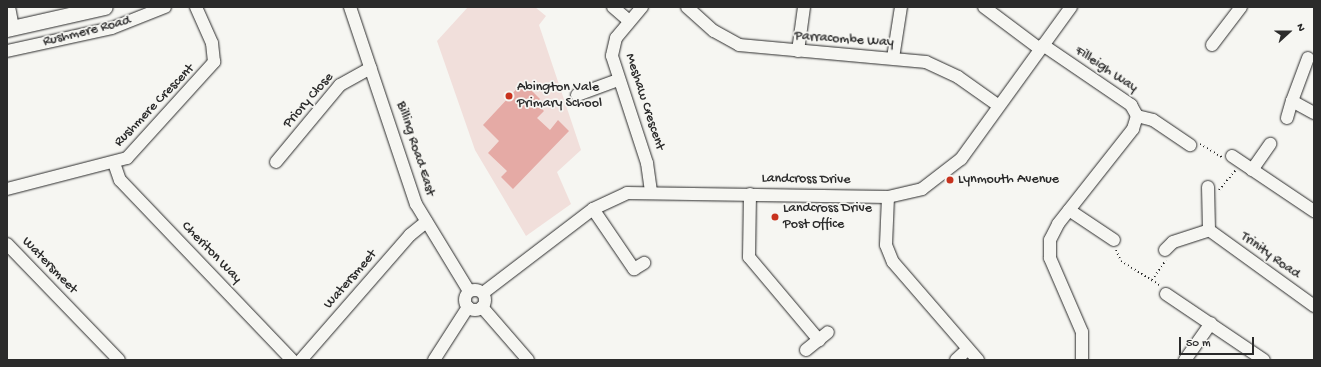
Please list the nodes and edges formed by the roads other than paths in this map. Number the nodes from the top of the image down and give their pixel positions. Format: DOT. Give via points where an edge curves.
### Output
graph roads {
  1 [pos="9,7"];
  2 [pos="105,7"];
  3 [pos="165,7"];
  4 [pos="196,7"];
  5 [pos="350,7"];
  6 [pos="614,7"];
  7 [pos="642,7"];
  8 [pos="687,7"];
  9 [pos="804,7"];
  10 [pos="901,7"];
  11 [pos="984,7"];
  12 [pos="1071,7"];
  13 [pos="1241,7"];
  14 [pos="629,21"];
  15 [pos="10,28"];
  16 [pos="1212,45"];
  17 [pos="1041,47"];
  18 [pos="7,51"];
  19 [pos="798,51"];
  20 [pos="892,58"];
  21 [pos="1308,58"];
  22 [pos="371,68"];
  23 [pos="618,80"];
  24 [pos="577,95"];
  25 [pos="1292,101"];
  26 [pos="999,106"];
  27 [pos="1314,113"];
  28 [pos="1138,116"];
  29 [pos="1287,118"];
  30 [pos="1270,144"];
  31 [pos="1190,145"];
  32 [pos="1230,160"];
  33 [pos="276,162"];
  34 [pos="114,163"];
  35 [pos="1252,170"];
  36 [pos="7,189"];
  37 [pos="1213,190"];
  38 [pos="651,191"];
  39 [pos="750,194"];
  40 [pos="888,197"];
  41 [pos="593,208"];
  42 [pos="1069,210"];
  43 [pos="1314,211"];
  44 [pos="426,222"];
  45 [pos="1208,230"];
  46 [pos="1114,240"];
  47 [pos="7,244"];
  48 [pos="1165,250"];
  49 [pos="635,268"];
  50 [pos="469,291"];
  51 [pos="1165,291"];
  52 [pos="483,293"];
  53 [pos="1314,306"];
  54 [pos="468,307"];
  55 [pos="482,307"];
  56 [pos="1211,323"];
  57 [pos="828,332"];
  58 [pos="819,340"];
  59 [pos="968,349"];
  60 [pos="806,350"];
  61 [pos="1189,355"];
  62 [pos="119,360"];
  63 [pos="292,360"];
  64 [pos="301,360"];
  65 [pos="434,360"];
  66 [pos="528,360"];
  67 [pos="956,360"];
  68 [pos="978,360"];
  69 [pos="1082,360"];
  70 [pos="1264,360"];
  1 -- 15 [label="street"];
  2 -- 15 [label="main road, Rushmere Road"];
  3 -- 18 [label="street, Rushmere Road" via="105,30"];
  4 -- 34 [label="street, Rushmere Crescent" via="212,44 214,62 133,152"];
  5 -- 22 [label="street, Billing Road East"];
  6 -- 14 [label="street"];
  7 -- 14 [label="street, Meshaw Crescent"];
  8 -- 19 [label="street, Parracombe Way" via="714,31 739,45"];
  9 -- 19 [label="street"];
  10 -- 20 [label="street"];
  11 -- 17 [label="street, Filleigh Way"];
  12 -- 17 [label="street, Landcross Drive"];
  13 -- 16 [label="street"];
  14 -- 23 [label="street, Meshaw Crescent" via="612,50"];
  17 -- 26 [label="street, Landcross Drive"];
  17 -- 28 [label="street, Filleigh Way" via="1131,105"];
  19 -- 20 [label="street, Parracombe Way"];
  20 -- 26 [label="street, Parracombe Way" via="937,66"];
  21 -- 25 [label="street"];
  22 -- 33 [label="street, Priory Close" via="340,85"];
  22 -- 44 [label="street, Billing Road East" via="409,185"];
  23 -- 24 [label="street"];
  23 -- 38 [label="street, Meshaw Crescent" via="647,163"];
  25 -- 27 [label="street"];
  25 -- 29 [label="street"];
  26 -- 40 [label="street, Landcross Drive" via="948,171 922,189"];
  28 -- 31 [label="street, Filleigh Way" via="1153,120"];
  28 -- 42 [label="street" via="1133,129"];
  30 -- 35 [label="street"];
  32 -- 35 [label="street"];
  34 -- 36 [label="street, Rushmere Crescent"];
  34 -- 63 [label="street, Cheriton Way" via="120,180"];
  35 -- 43 [label="street"];
  37 -- 45 [label="street" via="1206,208"];
  38 -- 39 [label="street, Landcross Drive"];
  38 -- 41 [label="street, Landcross Drive" via="627,193"];
  39 -- 40 [label="street, Landcross Drive"];
  39 -- 58 [label="street" via="749,258"];
  40 -- 59 [label="street" via="886,245 891,258"];
  41 -- 49 [label="street"];
  41 -- 52 [label="street, Landcross Drive"];
  42 -- 46 [label="street"];
  42 -- 69 [label="street" via="1052,233 1049,249 1082,332"];
  44 -- 50 [label="street, Billing Road East"];
  44 -- 64 [label="street, Watersmeet" via="410,235"];
  45 -- 48 [label="street" via="1173,242"];
  45 -- 53 [label="street, Trinity Road"];
  47 -- 62 [label="street, Watersmeet"];
  50 -- 52 [label="street"];
  50 -- 54 [label="street" via="465,302"];
  51 -- 56 [label="street"];
  52 -- 55 [label="street"];
  54 -- 55 [label="street" via="472,310"];
  54 -- 65 [label="street"];
  55 -- 66 [label="street"];
  56 -- 61 [label="street"];
  56 -- 70 [label="street"];
  57 -- 58 [label="street"];
  58 -- 60 [label="street"];
  59 -- 67 [label="street"];
  59 -- 68 [label="street"];
}
